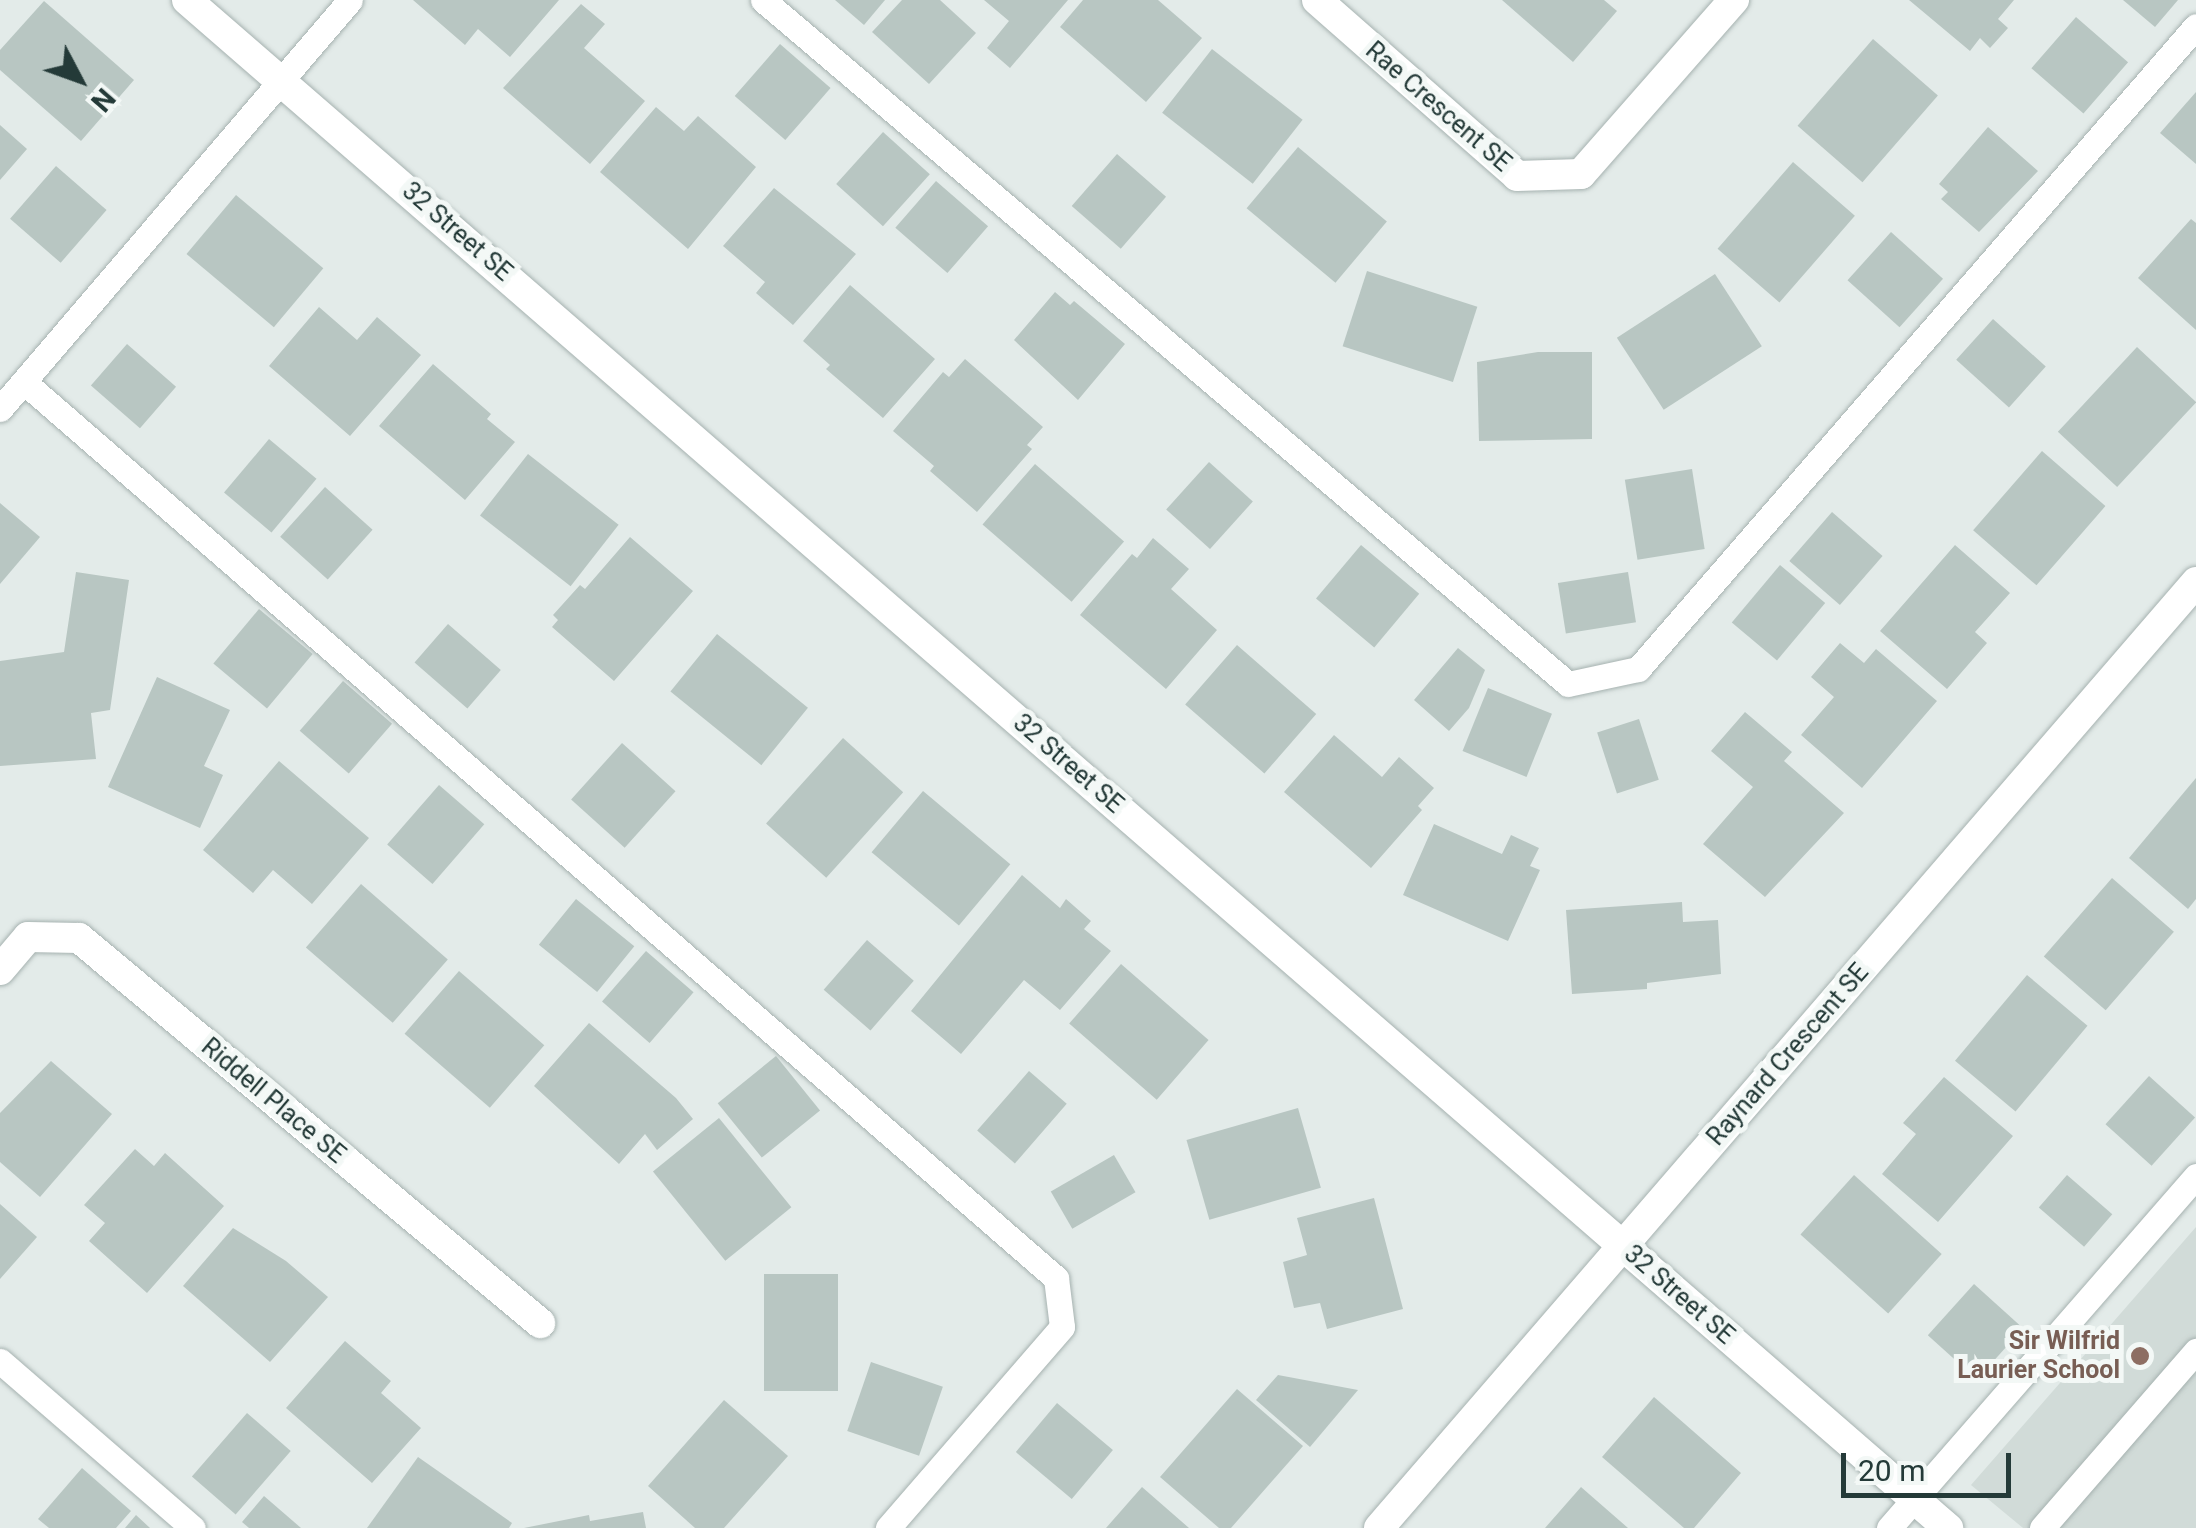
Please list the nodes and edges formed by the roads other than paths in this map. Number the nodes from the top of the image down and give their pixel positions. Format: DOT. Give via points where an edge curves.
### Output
graph roads {
  1 [pos="187,0"];
  2 [pos="350,0"];
  3 [pos="764,0"];
  4 [pos="1317,0"];
  5 [pos="1734,0"];
  6 [pos="2196,26"];
  7 [pos="282,80"];
  8 [pos="24,382"];
  9 [pos="0,409"];
  10 [pos="2196,582"];
  11 [pos="0,970"];
  12 [pos="2196,1176"];
  13 [pos="1622,1247"];
  14 [pos="540,1322"];
  15 [pos="2196,1351"];
  16 [pos="0,1361"];
  17 [pos="1914,1499"];
  18 [pos="193,1528"];
  19 [pos="888,1528"];
  20 [pos="1379,1528"];
  21 [pos="1889,1528"];
  22 [pos="1948,1528"];
  23 [pos="2042,1528"];
  1 -- 7 [label="street, 32 Street SE"];
  2 -- 7 [label="lane"];
  3 -- 6 [label="lane" via="1568,684 1638,668"];
  4 -- 5 [label="street, Rae Crescent SE" via="1517,176 1581,174"];
  7 -- 8 [label="lane"];
  7 -- 13 [label="street, 32 Street SE"];
  8 -- 9 [label="lane"];
  8 -- 19 [label="lane" via="1056,1278 1062,1327"];
  10 -- 13 [label="street, Raynard Crescent SE"];
  11 -- 14 [label="street, Riddell Place SE" via="28,937 78,938"];
  12 -- 17 [label="lane"];
  13 -- 17 [label="street, 32 Street SE"];
  13 -- 20 [label="street, Raynard Crescent SE"];
  15 -- 23 [label="lane"];
  16 -- 18 [label="lane"];
  17 -- 21 [label="lane"];
  17 -- 22 [label="street, 32 Street SE"];
}
